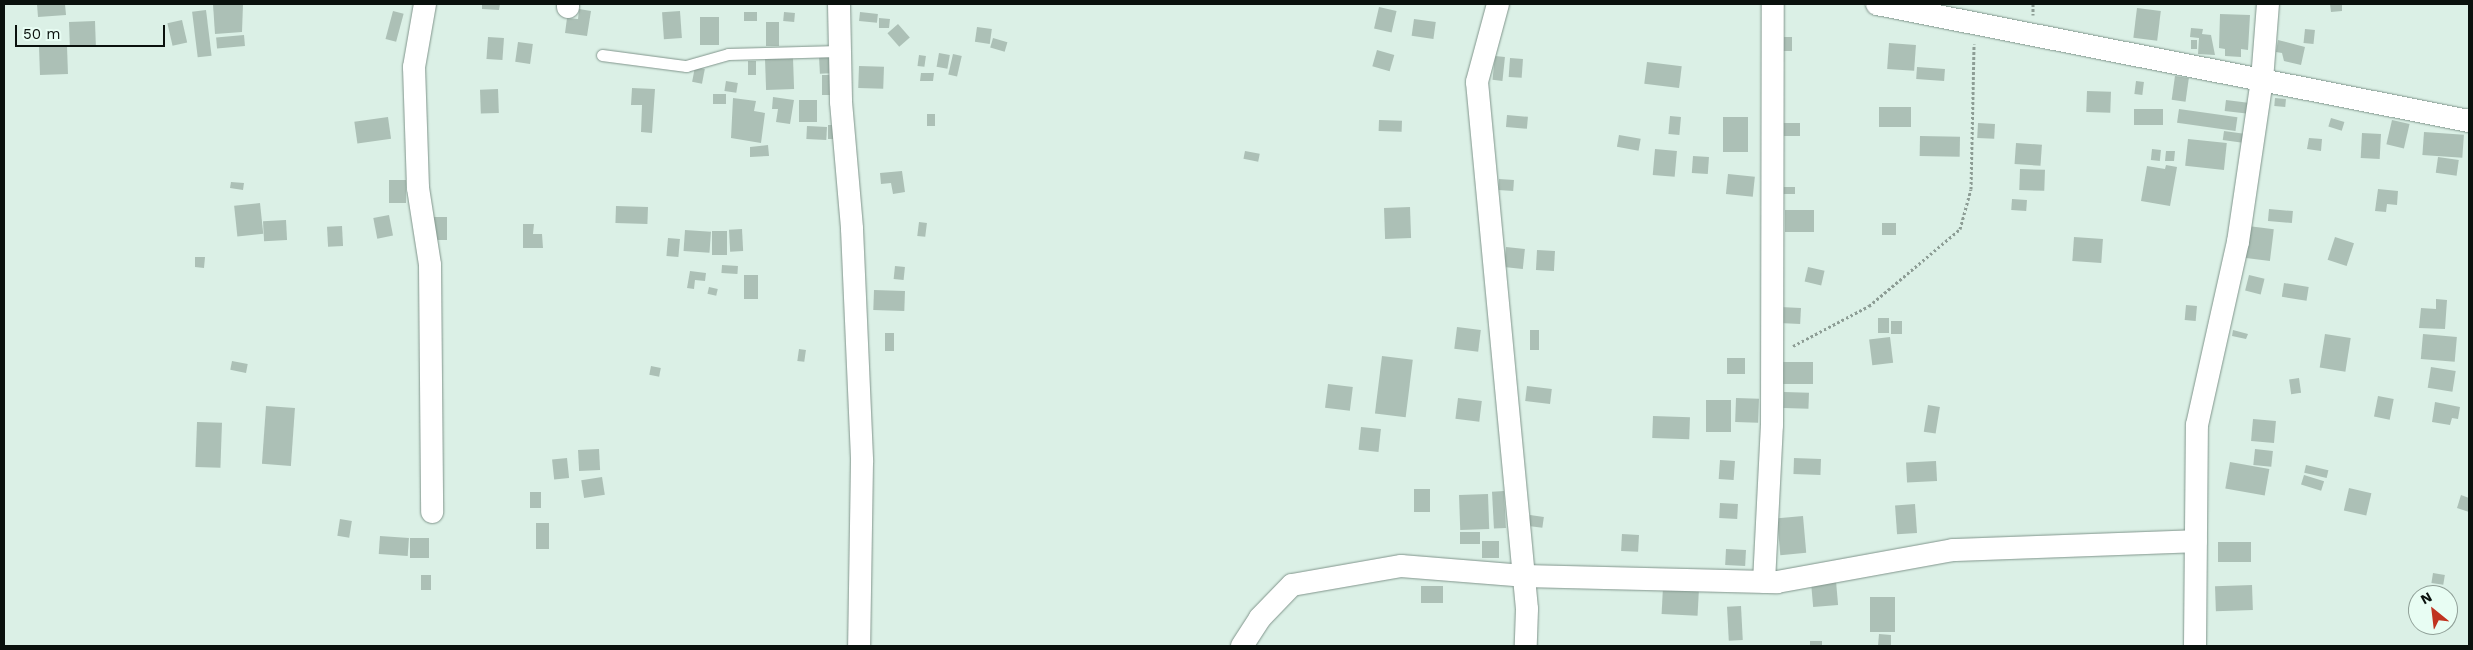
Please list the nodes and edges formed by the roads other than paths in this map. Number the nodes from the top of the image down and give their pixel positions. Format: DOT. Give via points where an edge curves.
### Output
graph roads {
  1 [pos="425,4"];
  2 [pos="839,4"];
  3 [pos="1498,4"];
  4 [pos="1773,4"];
  5 [pos="1877,4"];
  6 [pos="2268,4"];
  7 [pos="839,51"];
  8 [pos="602,55"];
  9 [pos="2262,80"];
  10 [pos="2469,121"];
  11 [pos="432,512"];
  12 [pos="2196,541"];
  13 [pos="1524,576"];
  14 [pos="1764,582"];
  15 [pos="859,646"];
  16 [pos="1242,646"];
  17 [pos="1526,646"];
  18 [pos="2195,646"];
  1 -- 11 [label="street" via="414,67 418,188 430,265"];
  2 -- 7 [label="street"];
  3 -- 13 [label="street" via="1477,82"];
  4 -- 14 [label="street" via="1772,356"];
  5 -- 9 [label="street"];
  6 -- 9 [label="street"];
  7 -- 8 [label="lane" via="728,54 686,66"];
  7 -- 15 [label="street" via="852,229 862,462"];
  9 -- 10 [label="street"];
  9 -- 12 [label="street" via="2238,242 2197,425"];
  12 -- 14 [label="street" via="1953,550"];
  12 -- 18 [label="street"];
  13 -- 14 [label="street"];
  13 -- 16 [label="street" via="1401,566 1292,584 1260,618"];
  13 -- 17 [label="street"];
}
